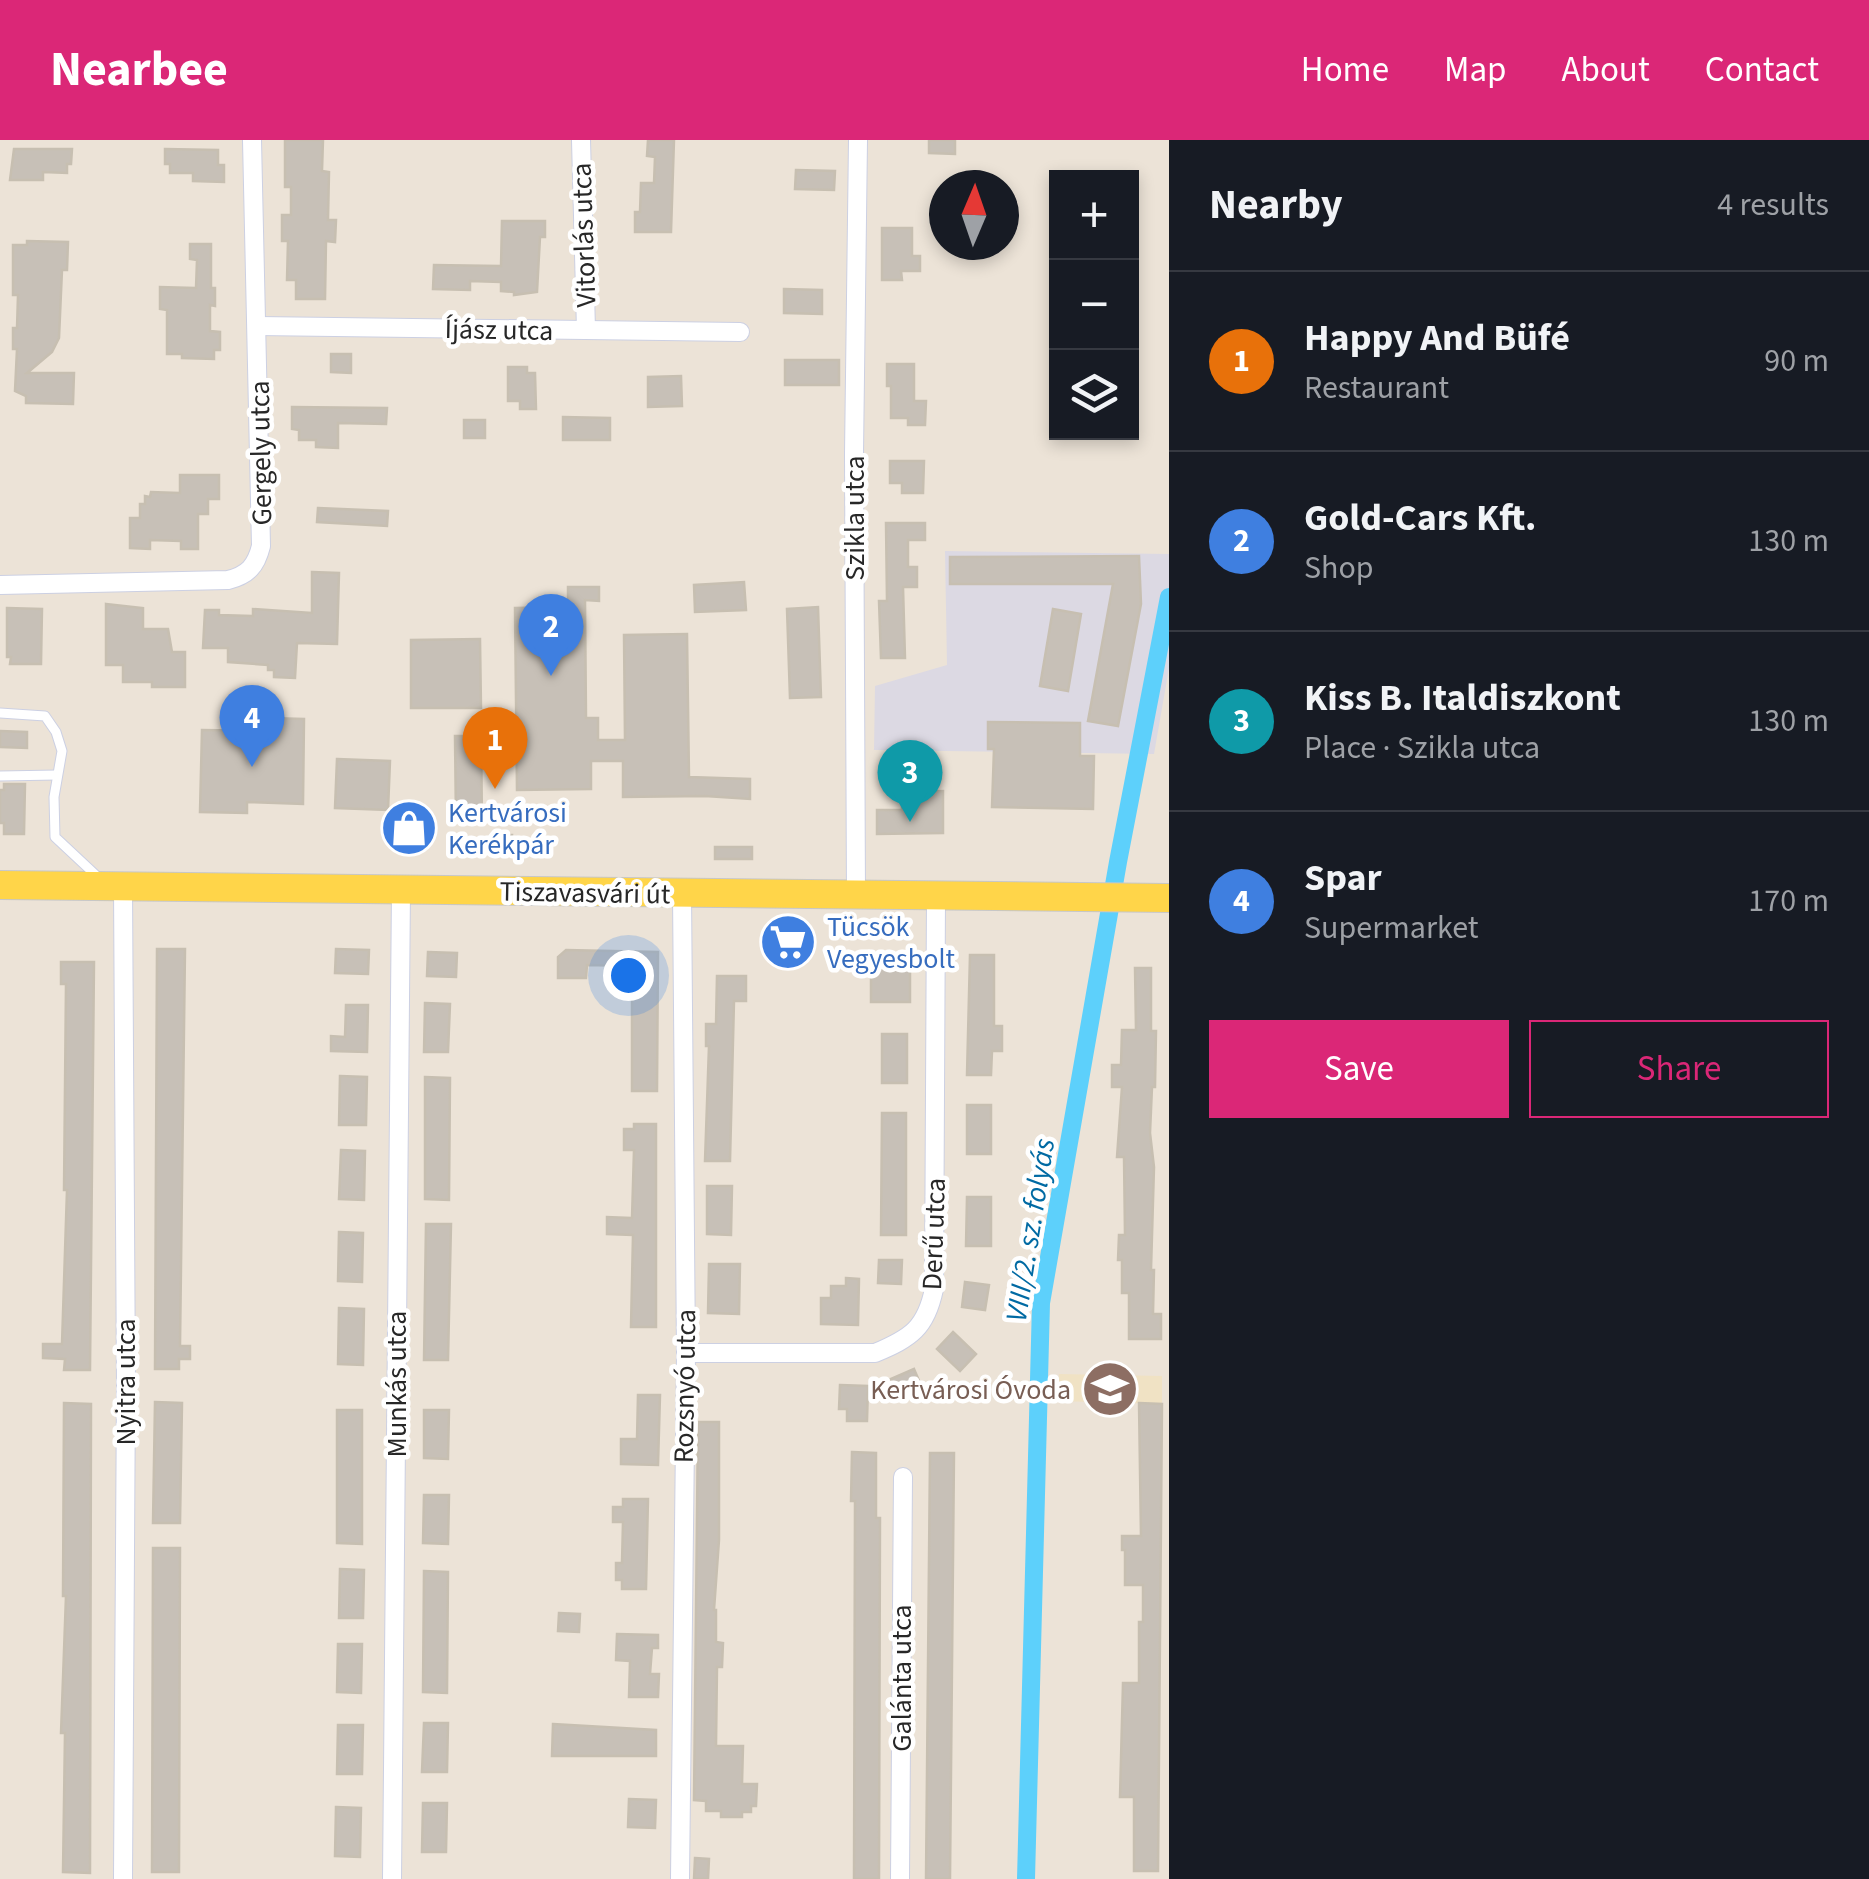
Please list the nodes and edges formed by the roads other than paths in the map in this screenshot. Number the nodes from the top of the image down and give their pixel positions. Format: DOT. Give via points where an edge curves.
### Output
graph roads {
  1 [pos="252,140"];
  2 [pos="581,140"];
  3 [pos="858,140"];
  4 [pos="258,326"];
  5 [pos="586,330"];
  6 [pos="740,332"];
  7 [pos="0,585"];
  8 [pos="0,712"];
  9 [pos="57,775"];
  10 [pos="0,776"];
  11 [pos="0,885"];
  12 [pos="115,886"];
  13 [pos="400,890"];
  14 [pos="682,894"];
  15 [pos="856,895"];
  16 [pos="936,897"];
  17 [pos="1169,898"];
  18 [pos="686,1353"];
  19 [pos="902,1477"];
  20 [pos="123,1879"];
  21 [pos="392,1879"];
  22 [pos="680,1879"];
  23 [pos="900,1879"];
  1 -- 4 [label="street, Gergely utca"];
  2 -- 5 [label="street, Vitorlás utca"];
  3 -- 15 [label="street, Szikla utca"];
  4 -- 5 [label="street, Íjász utca"];
  4 -- 7 [label="street, Gergely utca" via="261,546 251,569 228,580"];
  5 -- 6 [label="street, Íjász utca"];
  8 -- 9 [label="lane" via="44,716 62,751"];
  9 -- 10 [label="lane"];
  9 -- 12 [label="lane" via="54,837"];
  11 -- 12 [label="main road, Tiszavasvári út"];
  12 -- 13 [label="main road, Tiszavasvári út"];
  12 -- 20 [label="street, Nyitra utca" via="126,1366"];
  13 -- 14 [label="main road, Tiszavasvári út"];
  13 -- 21 [label="street, Munkás utca"];
  14 -- 15 [label="main road, Tiszavasvári út"];
  14 -- 18 [label="street, Rozsnyó utca"];
  15 -- 16 [label="main road, Tiszavasvári út"];
  16 -- 17 [label="main road, Tiszavasvári út"];
  16 -- 18 [label="street, Derű utca" via="929,1312 908,1336 875,1352"];
  18 -- 22 [label="street, Rozsnyó utca"];
  19 -- 23 [label="street, Galánta utca"];
}
